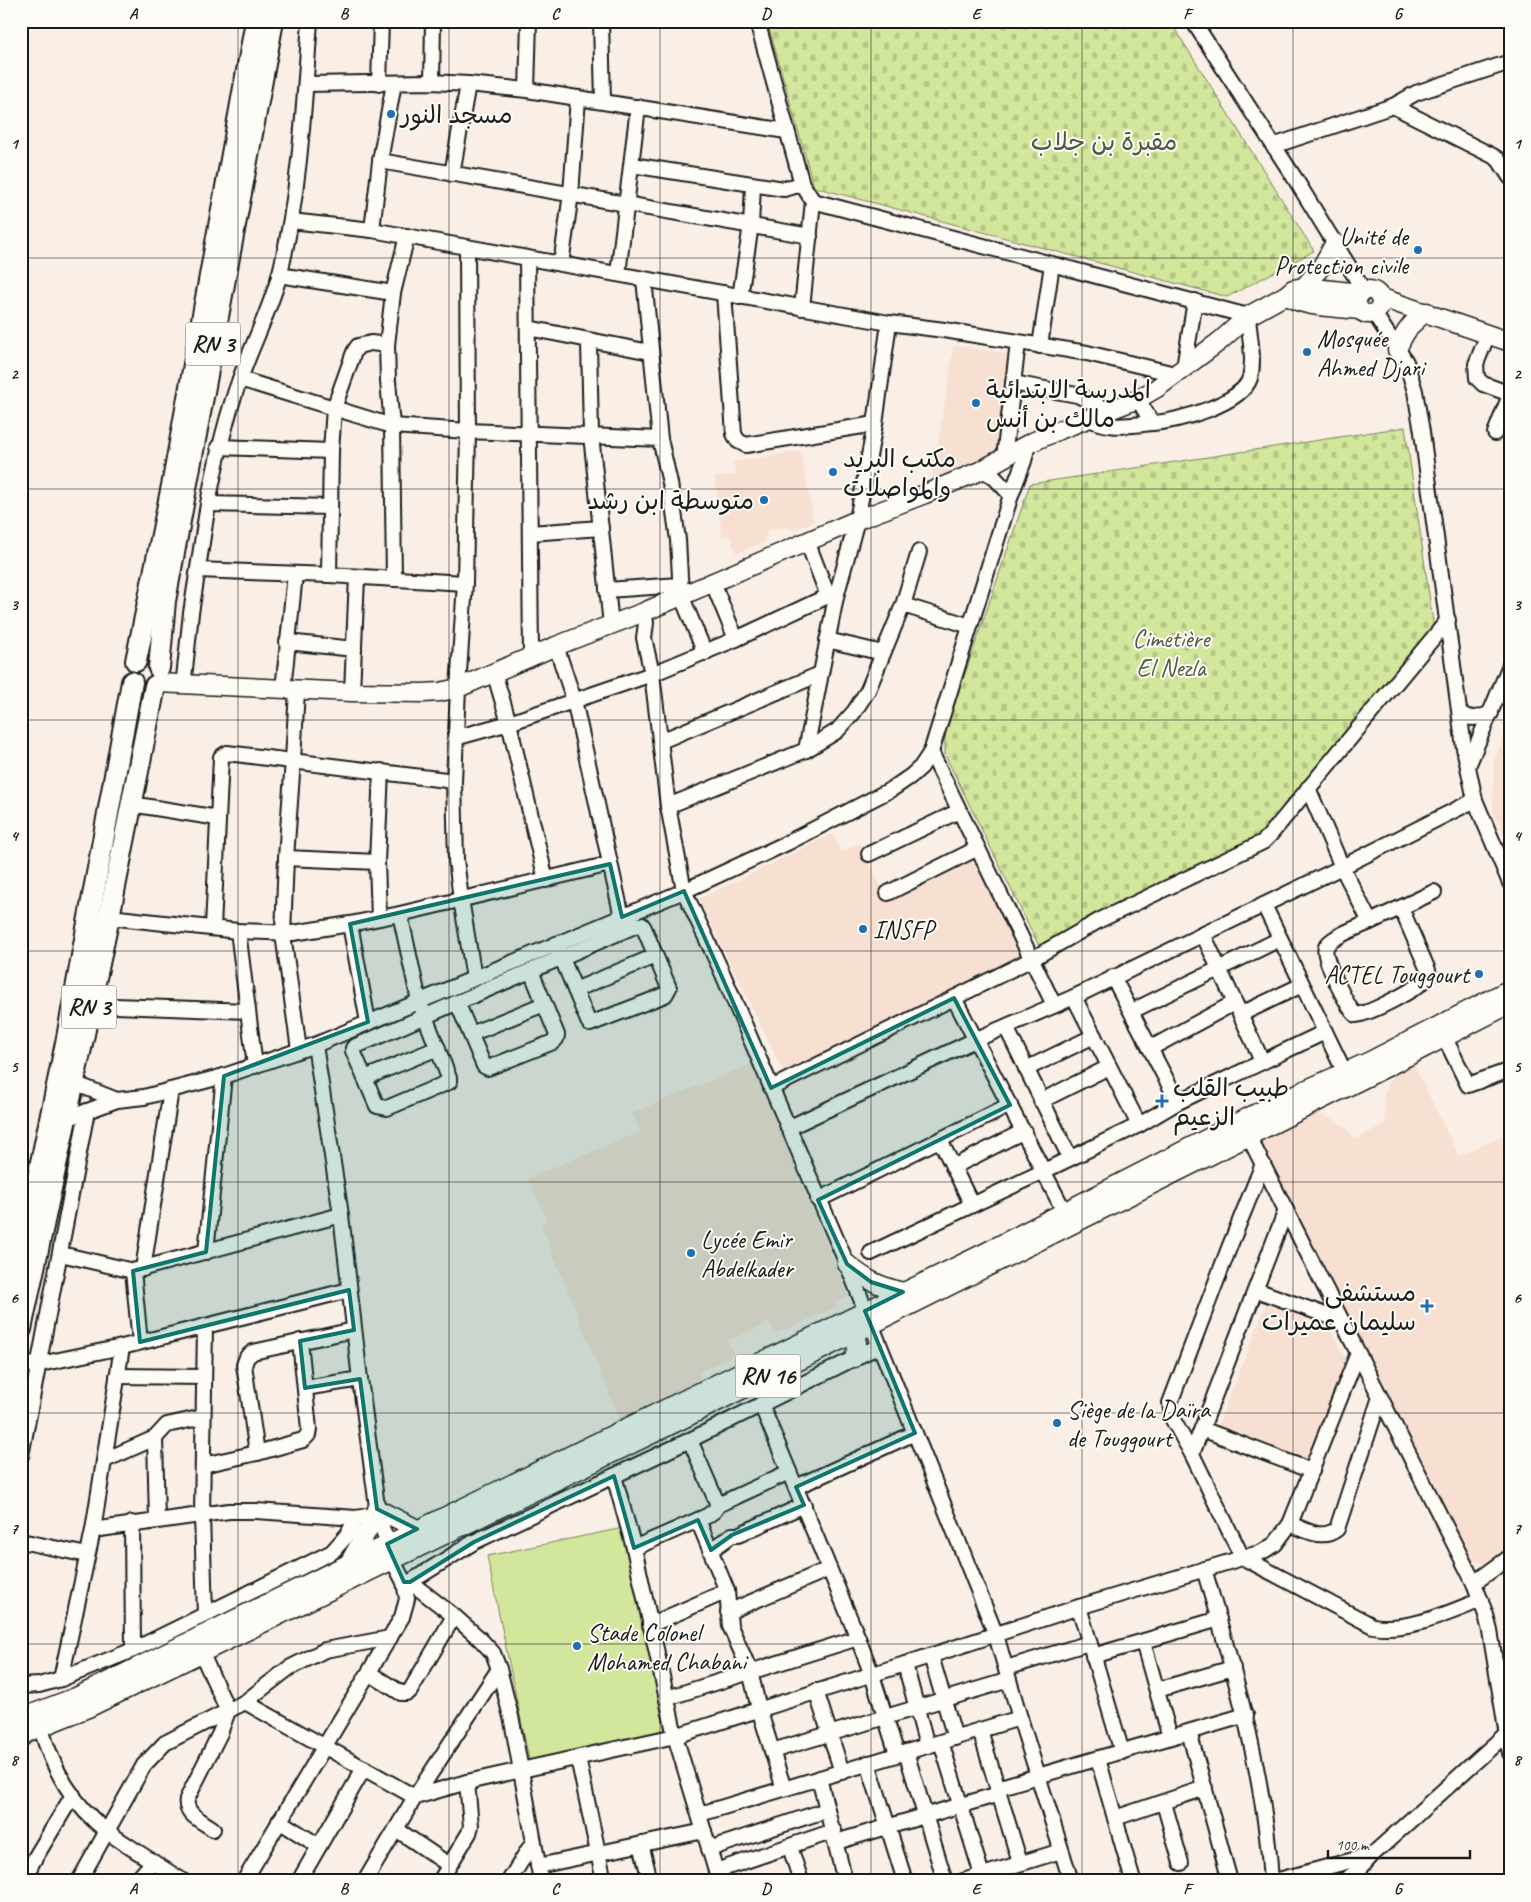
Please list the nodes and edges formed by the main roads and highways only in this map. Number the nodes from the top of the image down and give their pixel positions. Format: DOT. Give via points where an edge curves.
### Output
graph roads {
  1 [pos="256,21"];
  2 [pos="273,21"];
  3 [pos="1335,243"];
  4 [pos="1304,287"];
  5 [pos="1286,295"];
  6 [pos="1367,301"];
  7 [pos="1427,312"];
  8 [pos="1510,342"];
  9 [pos="1397,350"];
  10 [pos="180,481"];
  11 [pos="136,662"];
  12 [pos="158,677"];
  13 [pos="132,682"];
  14 [pos="1508,992"];
  15 [pos="1245,1129"];
  16 [pos="28,1191"];
  17 [pos="21,1258"];
  18 [pos="847,1264"];
  19 [pos="903,1292"];
  20 [pos="868,1317"];
  21 [pos="21,1329"];
  22 [pos="852,1333"];
  23 [pos="854,1358"];
  24 [pos="417,1529"];
  25 [pos="389,1552"];
  26 [pos="349,1563"];
  27 [pos="26,1730"];
  1 -- 10 [label="highway, RN 3"];
  2 -- 10 [label="highway, RN 3"];
  3 -- 4 [label="main road" via="1322,266"];
  4 -- 5 [label="main road" via="1292,289"];
  4 -- 6 [label="main road"];
  5 -- 6 [label="main road" via="1306,303"];
  5 -- 12 [label="main road" via="1248,316 1157,388 1138,399 1028,444 982,470 712,581 681,590 638,614 458,688 423,693 290,690"];
  6 -- 7 [label="main road"];
  7 -- 8 [label="main road"];
  7 -- 9 [label="main road" via="1408,328"];
  10 -- 11 [label="highway, RN 3"];
  10 -- 12 [label="highway, RN 3"];
  11 -- 12 [label="highway" via="149,659"];
  11 -- 13 [label="highway" via="131,669"];
  12 -- 13 [label="highway" via="145,689"];
  12 -- 21 [label="highway, RN 3"];
  13 -- 16 [label="highway, RN 3" via="67,1038"];
  14 -- 15 [label="main road, RN 16" via="1344,1071"];
  14 -- 15 [label="main road, RN 16" via="1445,1038"];
  15 -- 19 [label="main road, RN 16"];
  15 -- 20 [label="main road, RN 16"];
  16 -- 17 [label="highway, RN 3"];
  18 -- 19 [label="main road" via="871,1282"];
  19 -- 20 [label="main road, RN 16"];
  20 -- 22 [label="main road, RN 16"];
  20 -- 24 [label="main road, RN 16"];
  22 -- 23 [label="main road" via="857,1344"];
  22 -- 25 [label="main road, RN 16" via="683,1419"];
  24 -- 25 [label="main road, RN 16"];
  24 -- 26 [label="main road" via="378,1513"];
  25 -- 26 [label="main road, RN 16"];
  25 -- 27 [label="main road, RN 16" via="88,1708"];
  26 -- 27 [label="main road, RN 16" via="76,1697"];
}
